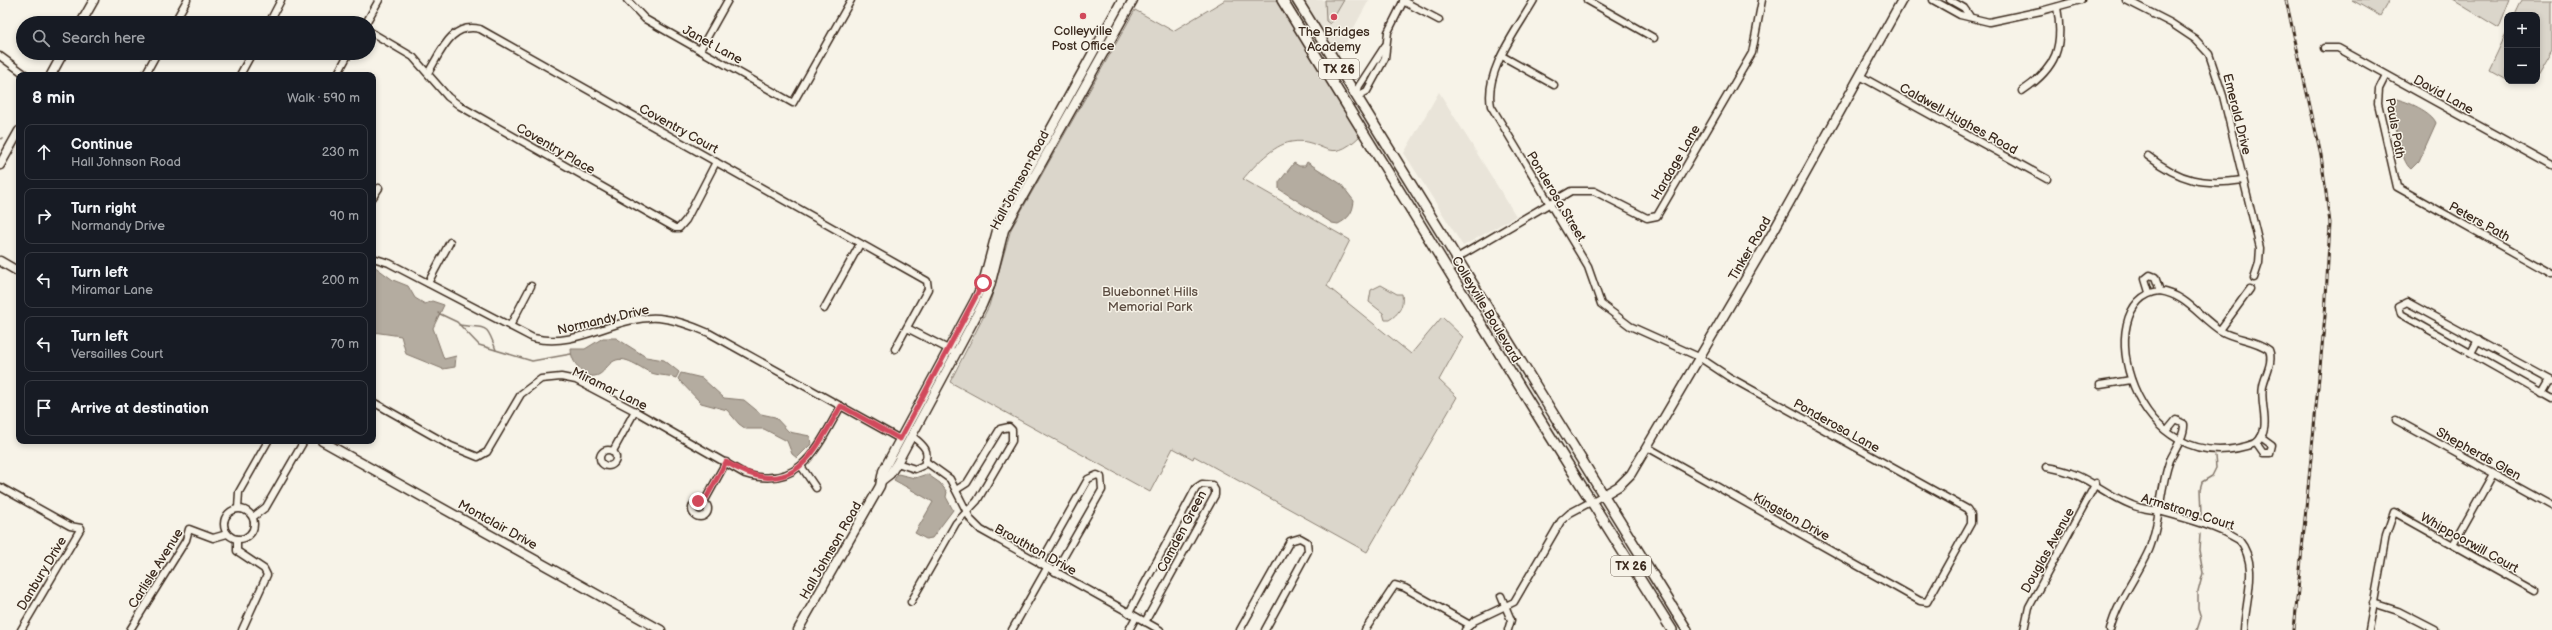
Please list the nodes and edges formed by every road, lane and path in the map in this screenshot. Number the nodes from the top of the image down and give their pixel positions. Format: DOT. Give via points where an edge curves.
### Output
graph roads {
  1 [pos="94,0"];
  2 [pos="187,0"];
  3 [pos="281,0"];
  4 [pos="379,0"];
  5 [pos="627,0"];
  6 [pos="728,0"];
  7 [pos="851,0"];
  8 [pos="1122,0"];
  9 [pos="1132,0"];
  10 [pos="1282,0"];
  11 [pos="1297,0"];
  12 [pos="1534,0"];
  13 [pos="1587,0"];
  14 [pos="1761,0"];
  15 [pos="1902,0"];
  16 [pos="1933,0"];
  17 [pos="1950,0"];
  18 [pos="2081,0"];
  19 [pos="2126,0"];
  20 [pos="1404,1"];
  21 [pos="2057,7"];
  22 [pos="1969,15"];
  23 [pos="85,16"];
  24 [pos="178,16"];
  25 [pos="273,16"];
  26 [pos="370,16"];
  27 [pos="1439,20"];
  28 [pos="376,35"];
  29 [pos="1654,38"];
  30 [pos="1385,46"];
  31 [pos="2324,48"];
  32 [pos="700,50"];
  33 [pos="0,56"];
  34 [pos="1502,56"];
  35 [pos="60,60"];
  36 [pos="153,60"];
  37 [pos="248,60"];
  38 [pos="346,60"];
  39 [pos="1370,68"];
  40 [pos="22,72"];
  41 [pos="53,72"];
  42 [pos="147,72"];
  43 [pos="242,72"];
  44 [pos="340,72"];
  45 [pos="1378,72"];
  46 [pos="428,73"];
  47 [pos="2386,75"];
  48 [pos="1860,76"];
  49 [pos="1554,85"];
  50 [pos="2022,91"];
  51 [pos="1356,97"];
  52 [pos="1346,103"];
  53 [pos="16,136"];
  54 [pos="2148,156"];
  55 [pos="716,162"];
  56 [pos="0,165"];
  57 [pos="2552,166"];
  58 [pos="2047,179"];
  59 [pos="2243,180"];
  60 [pos="2397,187"];
  61 [pos="379,188"];
  62 [pos="376,192"];
  63 [pos="1550,202"];
  64 [pos="450,242"];
  65 [pos="860,244"];
  66 [pos="376,259"];
  67 [pos="1455,259"];
  68 [pos="0,261"];
  69 [pos="16,270"];
  70 [pos="2552,274"];
  71 [pos="2254,278"];
  72 [pos="428,283"];
  73 [pos="531,286"];
  74 [pos="2250,289"];
  75 [pos="2160,291"];
  76 [pos="2149,292"];
  77 [pos="824,308"];
  78 [pos="510,326"];
  79 [pos="907,328"];
  80 [pos="2220,330"];
  81 [pos="2478,340"];
  82 [pos="896,349"];
  83 [pos="947,349"];
  84 [pos="956,353"];
  85 [pos="2470,353"];
  86 [pos="1699,357"];
  87 [pos="1519,360"];
  88 [pos="1509,369"];
  89 [pos="2131,380"];
  90 [pos="2551,380"];
  91 [pos="2100,385"];
  92 [pos="2542,394"];
  93 [pos="2552,399"];
  94 [pos="376,404"];
  95 [pos="841,406"];
  96 [pos="635,411"];
  97 [pos="2396,420"];
  98 [pos="2167,431"];
  99 [pos="912,436"];
  100 [pos="2261,437"];
  101 [pos="900,439"];
  102 [pos="2180,442"];
  103 [pos="2256,443"];
  104 [pos="266,444"];
  105 [pos="302,444"];
  106 [pos="327,444"];
  107 [pos="1647,447"];
  108 [pos="613,451"];
  109 [pos="925,461"];
  110 [pos="726,462"];
  111 [pos="897,463"];
  112 [pos="801,466"];
  113 [pos="2046,467"];
  114 [pos="2493,474"];
  115 [pos="881,482"];
  116 [pos="2096,483"];
  117 [pos="0,487"];
  118 [pos="816,488"];
  119 [pos="956,490"];
  120 [pos="1602,496"];
  121 [pos="704,502"];
  122 [pos="1591,502"];
  123 [pos="2552,506"];
  124 [pos="238,508"];
  125 [pos="2159,512"];
  126 [pos="967,513"];
  127 [pos="253,517"];
  128 [pos="227,534"];
  129 [pos="237,539"];
  130 [pos="2453,545"];
  131 [pos="1040,564"];
  132 [pos="1047,568"];
  133 [pos="1055,572"];
  134 [pos="2535,591"];
  135 [pos="1501,596"];
  136 [pos="911,602"];
  137 [pos="1927,602"];
  138 [pos="2373,603"];
  139 [pos="1504,607"];
  140 [pos="1129,613"];
  141 [pos="1136,617"];
  142 [pos="1145,622"];
  143 [pos="1467,628"];
  144 [pos="21,630"];
  145 [pos="130,630"];
  146 [pos="242,630"];
  147 [pos="661,630"];
  148 [pos="798,630"];
  149 [pos="1012,630"];
  150 [pos="1129,630"];
  151 [pos="1160,630"];
  152 [pos="1240,630"];
  153 [pos="1265,630"];
  154 [pos="1365,630"];
  155 [pos="1508,630"];
  156 [pos="1672,630"];
  157 [pos="1687,630"];
  158 [pos="2024,630"];
  159 [pos="2110,630"];
  160 [pos="2244,630"];
  161 [pos="2369,630"];
  162 [pos="2435,630"];
  1 -- 23 [label="main road"];
  2 -- 24 [label="street"];
  3 -- 25 [label="street"];
  4 -- 26 [label="street"];
  5 -- 32 [label="street, Janet Lane" via="645,19"];
  6 -- 32 [label="street"];
  7 -- 32 [label="street, Janet Lane" via="793,103"];
  8 -- 83 [label="main road, Hall Johnson Road" via="999,223 983,283"];
  9 -- 84 [label="main road, Hall Johnson Road" via="1004,230 990,286"];
  10 -- 52 [label="main road, Colleyville Boulevard / TX 26"];
  11 -- 51 [label="main road, Colleyville Boulevard / TX 26"];
  12 -- 34 [label="street, Ponderosa Street"];
  13 -- 29 [label="street"];
  14 -- 63 [label="street, Hardage Lane" via="1752,53 1657,216 1647,218 1594,191 1571,191"];
  15 -- 48 [label="main road, Tinker Road"];
  16 -- 22 [label="street" via="1960,15"];
  17 -- 22 [label="street" via="1964,8"];
  18 -- 21 [label="street"];
  19 -- 59 [label="street, Emerald Drive" via="2171,23 2195,39 2209,54 2223,96"];
  20 -- 27 [label="street"];
  20 -- 30 [label="street" via="1391,24"];
  21 -- 22 [label="street" via="1989,22"];
  21 -- 50 [label="street" via="2061,29 2060,45 2038,81"];
  28 -- 46 [label="street, Coventry Place" via="413,57"];
  30 -- 39 [label="street"];
  30 -- 45 [label="street" via="1385,58"];
  31 -- 47 [label="street, David Lane" via="2338,48"];
  33 -- 40 [label="street"];
  34 -- 49 [label="street"];
  34 -- 63 [label="street, Ponderosa Street" via="1489,86 1491,106"];
  35 -- 41 [label="main road"];
  36 -- 42 [label="street"];
  37 -- 43 [label="street"];
  38 -- 44 [label="street"];
  39 -- 45 [label="street"];
  39 -- 51 [label="street" via="1359,86"];
  45 -- 51 [label="street" via="1367,91"];
  46 -- 55 [label="street, Coventry Court" via="455,32 470,26 480,29"];
  46 -- 55 [label="street, Coventry Place" via="448,97 460,106 675,228 679,228 686,220"];
  47 -- 57 [label="street, David Lane"];
  47 -- 60 [label="street, Pauls Path" via="2379,89 2378,103"];
  48 -- 58 [label="street, Caldwell Hughes Road"];
  48 -- 86 [label="main road, Tinker Road" via="1773,232"];
  51 -- 52 [label="main road"];
  51 -- 67 [label="main road, Colleyville Boulevard / TX 26"];
  52 -- 88 [label="main road, Colleyville Boulevard / TX 26"];
  53 -- 56 [label="main road"];
  54 -- 59 [label="street" via="2158,164 2192,180 2217,184"];
  55 -- 65 [label="street, Coventry Court"];
  59 -- 71 [label="street, Emerald Drive" via="2260,248 2259,264"];
  60 -- 70 [label="street, Peters Path"];
  61 -- 62 [label="street"];
  63 -- 67 [label="street, Hardage Lane"];
  63 -- 86 [label="street, Ponderosa Street" via="1588,267 1598,298 1607,311 1630,326"];
  64 -- 72 [label="street"];
  65 -- 77 [label="street"];
  65 -- 79 [label="street, Coventry Court" via="927,281 929,286"];
  66 -- 72 [label="street, Normandy Drive"];
  67 -- 87 [label="main road, Colleyville Boulevard / TX 26"];
  68 -- 69 [label="main road"];
  72 -- 78 [label="street, Normandy Drive"];
  73 -- 78 [label="street"];
  74 -- 80 [label="street"];
  75 -- 76 [label="street"];
  75 -- 76 [label="street" via="2156,277 2150,275 2145,279"];
  75 -- 80 [label="street" via="2177,295"];
  76 -- 89 [label="street" via="2133,308 2126,331 2126,363"];
  78 -- 95 [label="street, Normandy Drive" via="533,338 563,342 637,320 658,318 688,324"];
  79 -- 82 [label="street"];
  79 -- 83 [label="street"];
  80 -- 100 [label="street" via="2256,343 2271,354 2263,386 2265,423"];
  81 -- 85 [label="street"];
  81 -- 85 [label="street" via="2407,302 2399,306 2401,314"];
  81 -- 90 [label="street"];
  83 -- 84 [label="street"];
  83 -- 101 [label="main road, Hall Johnson Road"];
  84 -- 99 [label="main road, Hall Johnson Road"];
  85 -- 92 [label="street"];
  86 -- 107 [label="main road, Tinker Road"];
  86 -- 137 [label="street, Ponderosa Lane" via="1729,377 1967,509 1971,515 1971,523"];
  87 -- 88 [label="main road"];
  87 -- 120 [label="main road, Colleyville Boulevard / TX 26"];
  88 -- 122 [label="main road, Colleyville Boulevard / TX 26"];
  89 -- 91 [label="street"];
  89 -- 98 [label="street" via="2147,410 2159,426"];
  90 -- 92 [label="street"];
  92 -- 93 [label="street"];
  94 -- 96 [label="street, Miramar Lane" via="476,457 487,452 521,394 541,379 552,376 568,378"];
  95 -- 101 [label="street, Normandy Drive"];
  95 -- 112 [label="street, Miramar Lane" via="816,450"];
  96 -- 108 [label="street"];
  96 -- 110 [label="street, Miramar Lane"];
  97 -- 114 [label="street, Shepherds Glen"];
  98 -- 102 [label="street"];
  98 -- 102 [label="street" via="2173,422 2182,421 2184,427"];
  99 -- 109 [label="street" via="926,448"];
  99 -- 111 [label="main road, Hall Johnson Road"];
  100 -- 103 [label="street"];
  100 -- 103 [label="street" via="2272,446 2270,453 2263,453"];
  101 -- 115 [label="main road, Hall Johnson Road" via="883,471"];
  102 -- 103 [label="street" via="2206,450 2246,447"];
  102 -- 125 [label="street" via="2170,460 2162,487"];
  104 -- 124 [label="street" via="239,492"];
  105 -- 127 [label="street" via="266,508"];
  106 -- 147 [label="main road, Montclair Drive"];
  107 -- 120 [label="main road, Tinker Road" via="1632,474"];
  107 -- 137 [label="street, Kingston Drive" via="1920,602"];
  109 -- 111 [label="street" via="920,468 915,469"];
  109 -- 119 [label="street, Brouthton Drive" via="946,474"];
  110 -- 112 [label="street, Miramar Lane" via="745,474 764,478 782,476"];
  110 -- 121 [label="street"];
  111 -- 115 [label="main road, Hall Johnson Road"];
  112 -- 118 [label="street"];
  113 -- 116 [label="street, Armstrong Court" via="2068,470"];
  114 -- 123 [label="street, Shepherds Glen"];
  114 -- 130 [label="street"];
  115 -- 148 [label="main road, Hall Johnson Road"];
  116 -- 125 [label="street, Armstrong Court" via="2133,506"];
  116 -- 158 [label="street, Douglas Avenue" via="2029,606"];
  117 -- 144 [label="street, Danbury Drive" via="70,526 81,528"];
  119 -- 126 [label="street, Brouthton Drive"];
  119 -- 126 [label="street" via="967,483 1000,429 1009,427 1012,430 1012,441 977,502"];
  120 -- 122 [label="street"];
  120 -- 157 [label="main road, Colleyville Boulevard / TX 26"];
  122 -- 139 [label="street" via="1561,521 1514,602"];
  122 -- 156 [label="main road, Colleyville Boulevard / TX 26"];
  124 -- 127 [label="street" via="247,510"];
  124 -- 128 [label="street" via="229,512 224,520"];
  125 -- 159 [label="street" via="2149,549 2121,602"];
  125 -- 160 [label="street, Armstrong Court" via="2228,534 2244,545 2250,583"];
  126 -- 131 [label="street, Brouthton Drive" via="981,530"];
  126 -- 136 [label="street" via="956,522"];
  127 -- 129 [label="street" via="252,533"];
  128 -- 129 [label="street"];
  128 -- 145 [label="street, Carlisle Avenue" via="213,538 189,529 186,540"];
  129 -- 146 [label="street" via="237,551 264,569 267,575"];
  130 -- 134 [label="street, Whippoorwill Court"];
  130 -- 138 [label="street, Whippoorwill Court" via="2394,512 2386,535"];
  131 -- 132 [label="street, Brouthton Drive"];
  131 -- 133 [label="street" via="1088,479 1097,475 1101,477 1102,490"];
  132 -- 133 [label="street, Brouthton Drive"];
  132 -- 149 [label="street"];
  133 -- 140 [label="street, Brouthton Drive"];
  135 -- 139 [label="street"];
  138 -- 161 [label="street"];
  138 -- 162 [label="street" via="2398,611"];
  139 -- 143 [label="street"];
  139 -- 155 [label="street" via="1511,620"];
  140 -- 141 [label="street, Brouthton Drive"];
  140 -- 142 [label="street, Camden Green" via="1196,488 1202,484 1212,485 1215,496"];
  141 -- 142 [label="street, Brouthton Drive"];
  141 -- 150 [label="street"];
  142 -- 151 [label="street, Brouthton Drive"];
  143 -- 154 [label="street" via="1405,588 1395,585"];
  152 -- 153 [label="street" via="1290,541 1300,538 1307,542 1308,551"];
}
